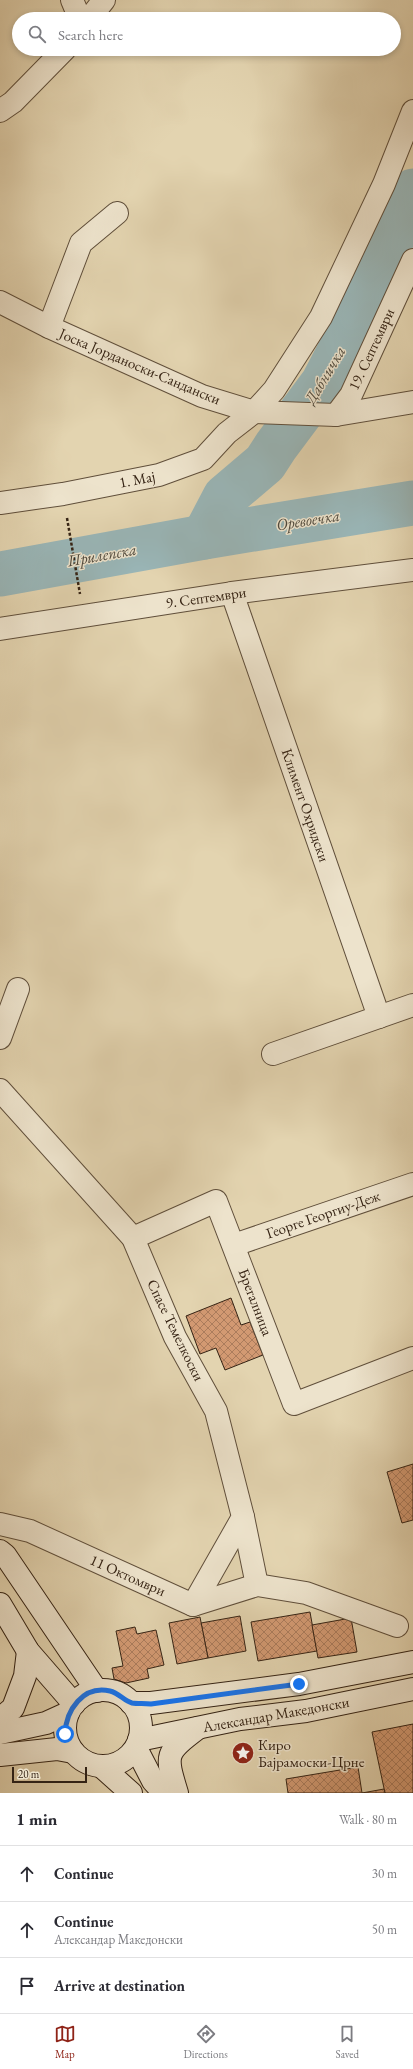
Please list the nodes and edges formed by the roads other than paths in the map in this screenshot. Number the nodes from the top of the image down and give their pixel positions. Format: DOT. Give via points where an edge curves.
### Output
graph roads {
  1 [pos="72,0"];
  2 [pos="104,0"];
  3 [pos="77,12"];
  4 [pos="95,12"];
  5 [pos="58,56"];
  6 [pos="0,111"];
  7 [pos="413,111"];
  8 [pos="117,213"];
  9 [pos="413,260"];
  10 [pos="0,302"];
  11 [pos="49,327"];
  12 [pos="413,402"];
  13 [pos="254,412"];
  14 [pos="336,415"];
  15 [pos="0,503"];
  16 [pos="413,570"];
  17 [pos="232,593"];
  18 [pos="0,629"];
  19 [pos="18,989"];
  20 [pos="413,1005"];
  21 [pos="379,1017"];
  22 [pos="0,1038"];
  23 [pos="273,1054"];
  24 [pos="0,1090"];
  25 [pos="413,1184"];
  26 [pos="134,1238"];
  27 [pos="234,1245"];
  28 [pos="413,1358"];
  29 [pos="243,1517"];
  30 [pos="0,1524"];
  31 [pos="0,1551"];
  32 [pos="256,1585"];
  33 [pos="0,1604"];
  34 [pos="193,1605"];
  35 [pos="397,1626"];
  36 [pos="28,1651"];
  37 [pos="413,1662"];
  38 [pos="413,1689"];
  39 [pos="97,1691"];
  40 [pos="131,1703"];
  41 [pos="71,1709"];
  42 [pos="0,1719"];
  43 [pos="198,1728"];
  44 [pos="0,1733"];
  45 [pos="138,1744"];
  46 [pos="74,1752"];
  47 [pos="0,1755"];
  48 [pos="102,1767"];
  49 [pos="131,1793"];
  50 [pos="164,1793"];
  51 [pos="177,1793"];
  1 -- 3 [label="street"];
  2 -- 4 [label="street"];
  5 -- 6 [label="street" via="13,102"];
  7 -- 13 [label="street, 1. Мај" via="384,184 321,317 274,390"];
  8 -- 11 [label="street, Јоска Јорданоски-Сандански" via="82,243"];
  9 -- 14 [label="street, 19. Септември" via="351,395"];
  10 -- 11 [label="street, Јоска Јорданоски-Сандански"];
  11 -- 13 [label="street, Јоска Јорданоски-Сандански" via="202,396"];
  12 -- 14 [label="street"];
  13 -- 14 [label="street, Јоска Јорданоски-Сандански"];
  13 -- 15 [label="street, 1. Мај" via="226,433 203,459 159,475 63,494"];
  16 -- 17 [label="street, 9. Септември"];
  17 -- 18 [label="street, 9. Септември"];
  17 -- 21 [label="street, Климент Охридски"];
  19 -- 22 [label="street"];
  20 -- 21 [label="street"];
  21 -- 23 [label="street"];
  24 -- 26 [label="street, Спасе Темелкоски"];
  25 -- 27 [label="street, Георге Георгиу-Деж"];
  26 -- 27 [label="street, Брегалница" via="216,1201"];
  26 -- 29 [label="street, Спасе Темелкоски" via="175,1337 216,1411"];
  27 -- 28 [label="street, Брегалница" via="294,1404"];
  29 -- 32 [label="street"];
  29 -- 34 [label="street"];
  30 -- 34 [label="street, 11 Октомври" via="30,1531"];
  31 -- 39 [label="street"];
  32 -- 34 [label="street"];
  32 -- 35 [label="street" via="306,1593"];
  33 -- 36 [label="street"];
  36 -- 41 [label="street"];
  36 -- 42 [label="street" via="25,1676 13,1708"];
  37 -- 40 [label="street, Александар Македонски" via="299,1684 151,1704"];
  38 -- 43 [label="street, Александар Македонски" via="306,1711 240,1718"];
  39 -- 40 [label="street" via="110,1691"];
  39 -- 41 [label="street" via="84,1695"];
  40 -- 45 [label="street" via="140,1720"];
  41 -- 44 [label="street" via="46,1723"];
  41 -- 46 [label="street" via="65,1734"];
  43 -- 45 [label="street, Александар Македонски"];
  43 -- 51 [label="street" via="179,1743 168,1760"];
  45 -- 48 [label="street" via="128,1758"];
  45 -- 50 [label="street" via="153,1781"];
  46 -- 47 [label="street" via="57,1749"];
  46 -- 48 [label="street" via="86,1762"];
  48 -- 49 [label="street"];
}
